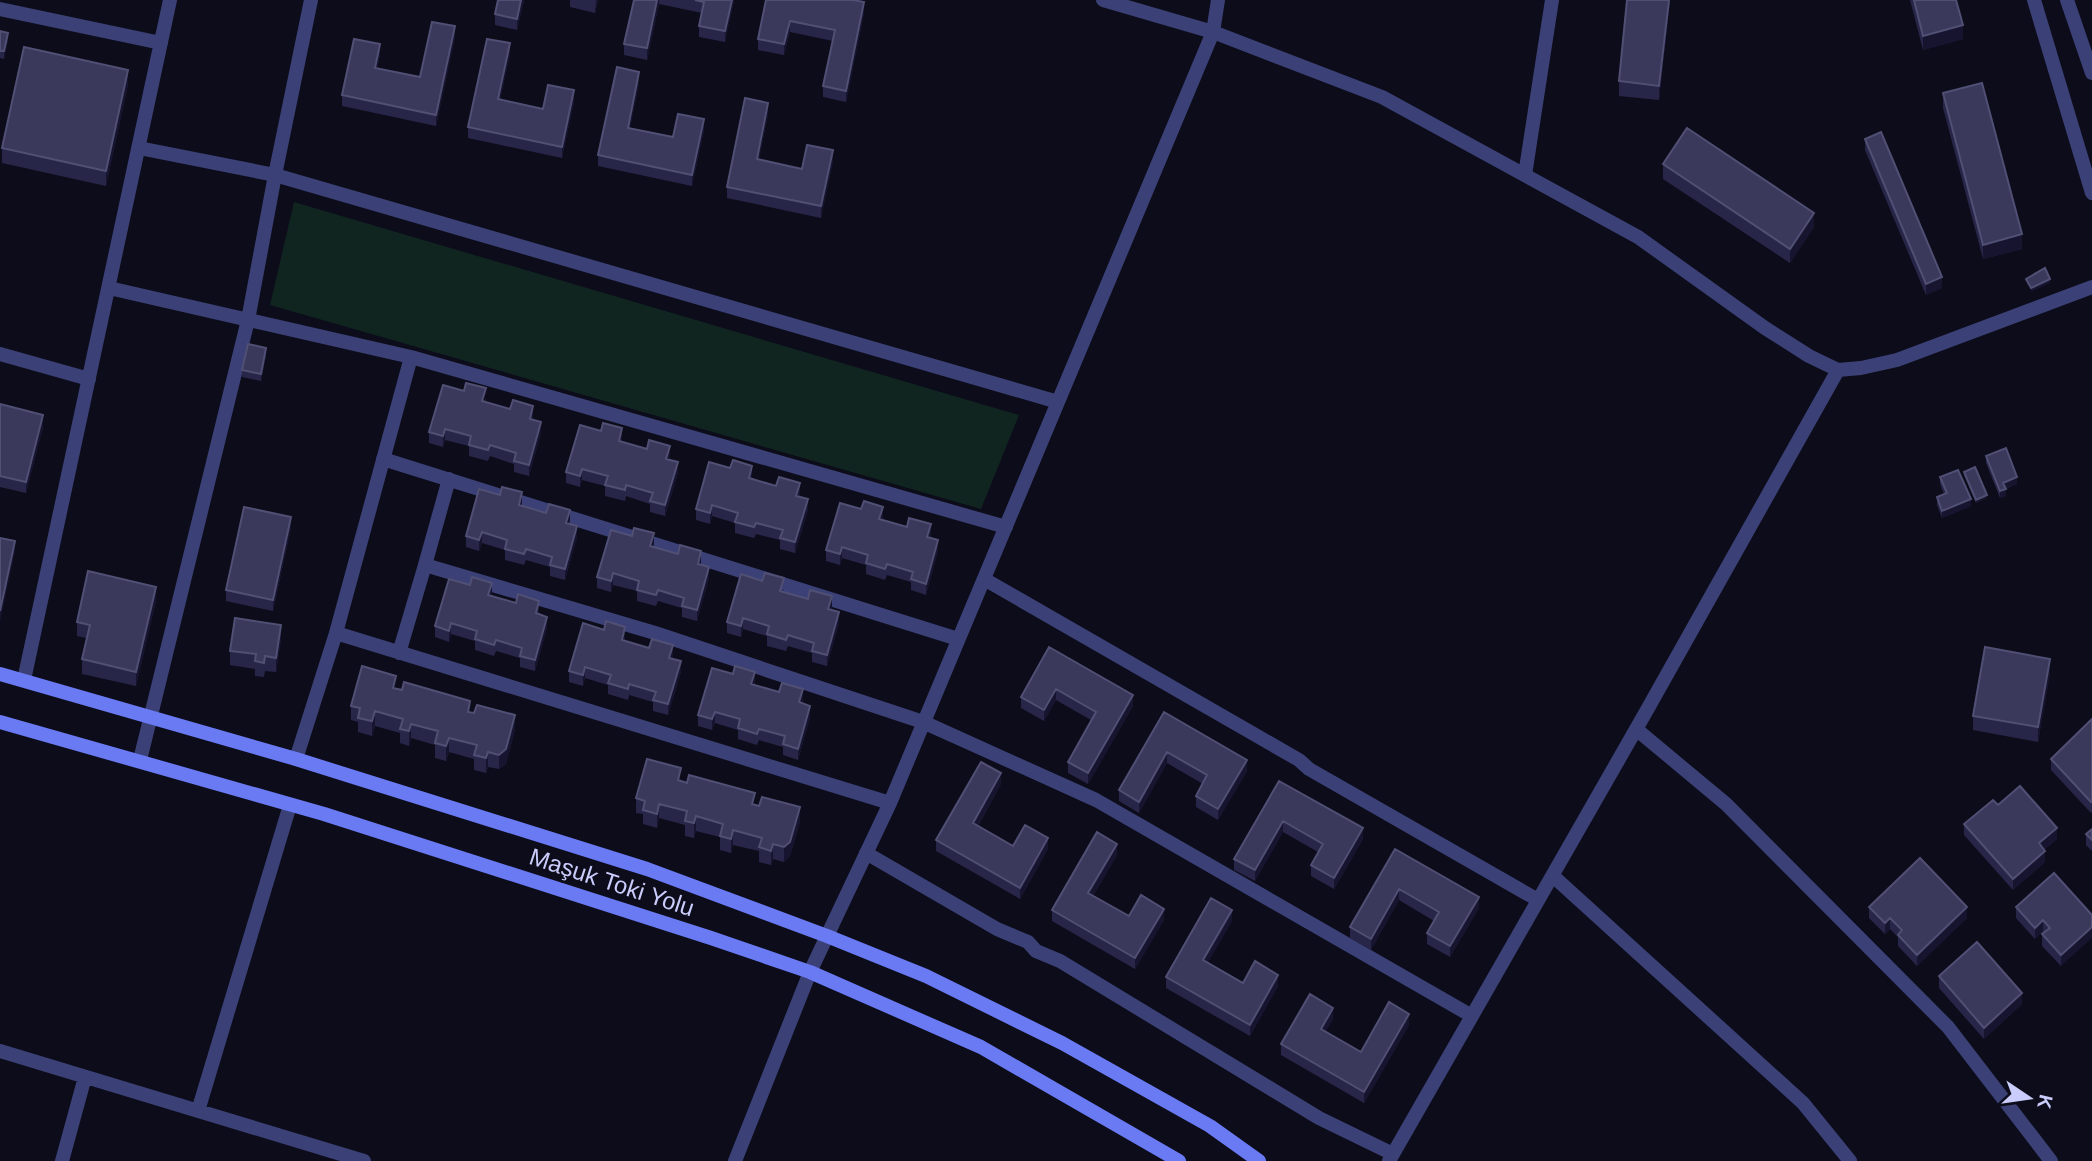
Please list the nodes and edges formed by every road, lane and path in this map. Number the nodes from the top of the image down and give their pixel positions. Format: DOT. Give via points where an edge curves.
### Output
graph roads {
  1 [pos="170,0"];
  2 [pos="312,0"];
  3 [pos="1103,0"];
  4 [pos="1218,0"];
  5 [pos="1552,0"];
  6 [pos="2034,0"];
  7 [pos="2067,0"];
  8 [pos="0,9"];
  9 [pos="1213,32"];
  10 [pos="161,43"];
  11 [pos="2092,73"];
  12 [pos="139,148"];
  13 [pos="275,175"];
  14 [pos="1525,175"];
  15 [pos="2092,193"];
  16 [pos="2092,287"];
  17 [pos="109,288"];
  18 [pos="248,320"];
  19 [pos="0,354"];
  20 [pos="411,357"];
  21 [pos="1838,370"];
  22 [pos="89,379"];
  23 [pos="1058,402"];
  24 [pos="383,459"];
  25 [pos="449,479"];
  26 [pos="1006,527"];
  27 [pos="425,565"];
  28 [pos="984,579"];
  29 [pos="336,633"];
  30 [pos="958,639"];
  31 [pos="399,653"];
  32 [pos="0,674"];
  33 [pos="24,680"];
  34 [pos="150,715"];
  35 [pos="0,722"];
  36 [pos="923,722"];
  37 [pos="1636,729"];
  38 [pos="296,759"];
  39 [pos="140,760"];
  40 [pos="890,803"];
  41 [pos="290,804"];
  42 [pos="866,853"];
  43 [pos="1553,876"];
  44 [pos="1538,900"];
  45 [pos="827,936"];
  46 [pos="810,972"];
  47 [pos="1472,1016"];
  48 [pos="0,1051"];
  49 [pos="85,1077"];
  50 [pos="198,1111"];
  51 [pos="1391,1158"];
  52 [pos="62,1161"];
  53 [pos="364,1161"];
  54 [pos="735,1161"];
  55 [pos="1179,1161"];
  56 [pos="1259,1161"];
  57 [pos="1850,1161"];
  58 [pos="2051,1161"];
  1 -- 10 [label="street"];
  2 -- 13 [label="street"];
  3 -- 9 [label="street"];
  4 -- 9 [label="street"];
  5 -- 14 [label="street"];
  6 -- 15 [label="street"];
  7 -- 11 [label="street"];
  8 -- 10 [label="street"];
  9 -- 14 [label="street" via="1382,97"];
  9 -- 23 [label="street"];
  10 -- 12 [label="street"];
  12 -- 13 [label="street"];
  12 -- 17 [label="street"];
  13 -- 18 [label="street"];
  13 -- 23 [label="street"];
  14 -- 21 [label="street" via="1638,236 1766,328"];
  16 -- 21 [label="street" via="1897,360"];
  17 -- 18 [label="street"];
  17 -- 22 [label="street"];
  18 -- 20 [label="street"];
  18 -- 34 [label="street"];
  19 -- 22 [label="street"];
  20 -- 24 [label="street"];
  20 -- 26 [label="street"];
  21 -- 37 [label="street"];
  22 -- 33 [label="street"];
  23 -- 26 [label="street"];
  24 -- 25 [label="street"];
  24 -- 29 [label="street"];
  25 -- 27 [label="street"];
  25 -- 30 [label="street"];
  26 -- 28 [label="street"];
  27 -- 31 [label="street"];
  27 -- 36 [label="street" via="655,633"];
  28 -- 30 [label="street"];
  28 -- 44 [label="street"];
  29 -- 31 [label="street"];
  29 -- 38 [label="street"];
  30 -- 36 [label="street"];
  31 -- 40 [label="street"];
  32 -- 33 [label="main road"];
  33 -- 34 [label="main road"];
  34 -- 38 [label="main road"];
  34 -- 39 [label="street"];
  35 -- 39 [label="main road, Maşuk Toki Yolu"];
  36 -- 40 [label="street"];
  36 -- 47 [label="street" via="1096,800"];
  37 -- 43 [label="street"];
  37 -- 58 [label="street" via="1726,804 1948,1027"];
  38 -- 45 [label="main road" via="648,869"];
  39 -- 41 [label="main road, Maşuk Toki Yolu"];
  40 -- 42 [label="street"];
  41 -- 46 [label="main road, Maşuk Toki Yolu"];
  41 -- 50 [label="street"];
  42 -- 45 [label="street"];
  42 -- 51 [label="street" via="997,929 1028,942 1036,951"];
  43 -- 44 [label="street"];
  43 -- 57 [label="street" via="1803,1103"];
  44 -- 47 [label="street"];
  45 -- 46 [label="street"];
  45 -- 56 [label="main road" via="926,976 1062,1043 1210,1126"];
  46 -- 54 [label="street"];
  46 -- 55 [label="main road, Maşuk Toki Yolu" via="981,1047"];
  47 -- 51 [label="street"];
  48 -- 49 [label="street"];
  49 -- 50 [label="street"];
  49 -- 52 [label="street"];
  50 -- 53 [label="street"];
}
